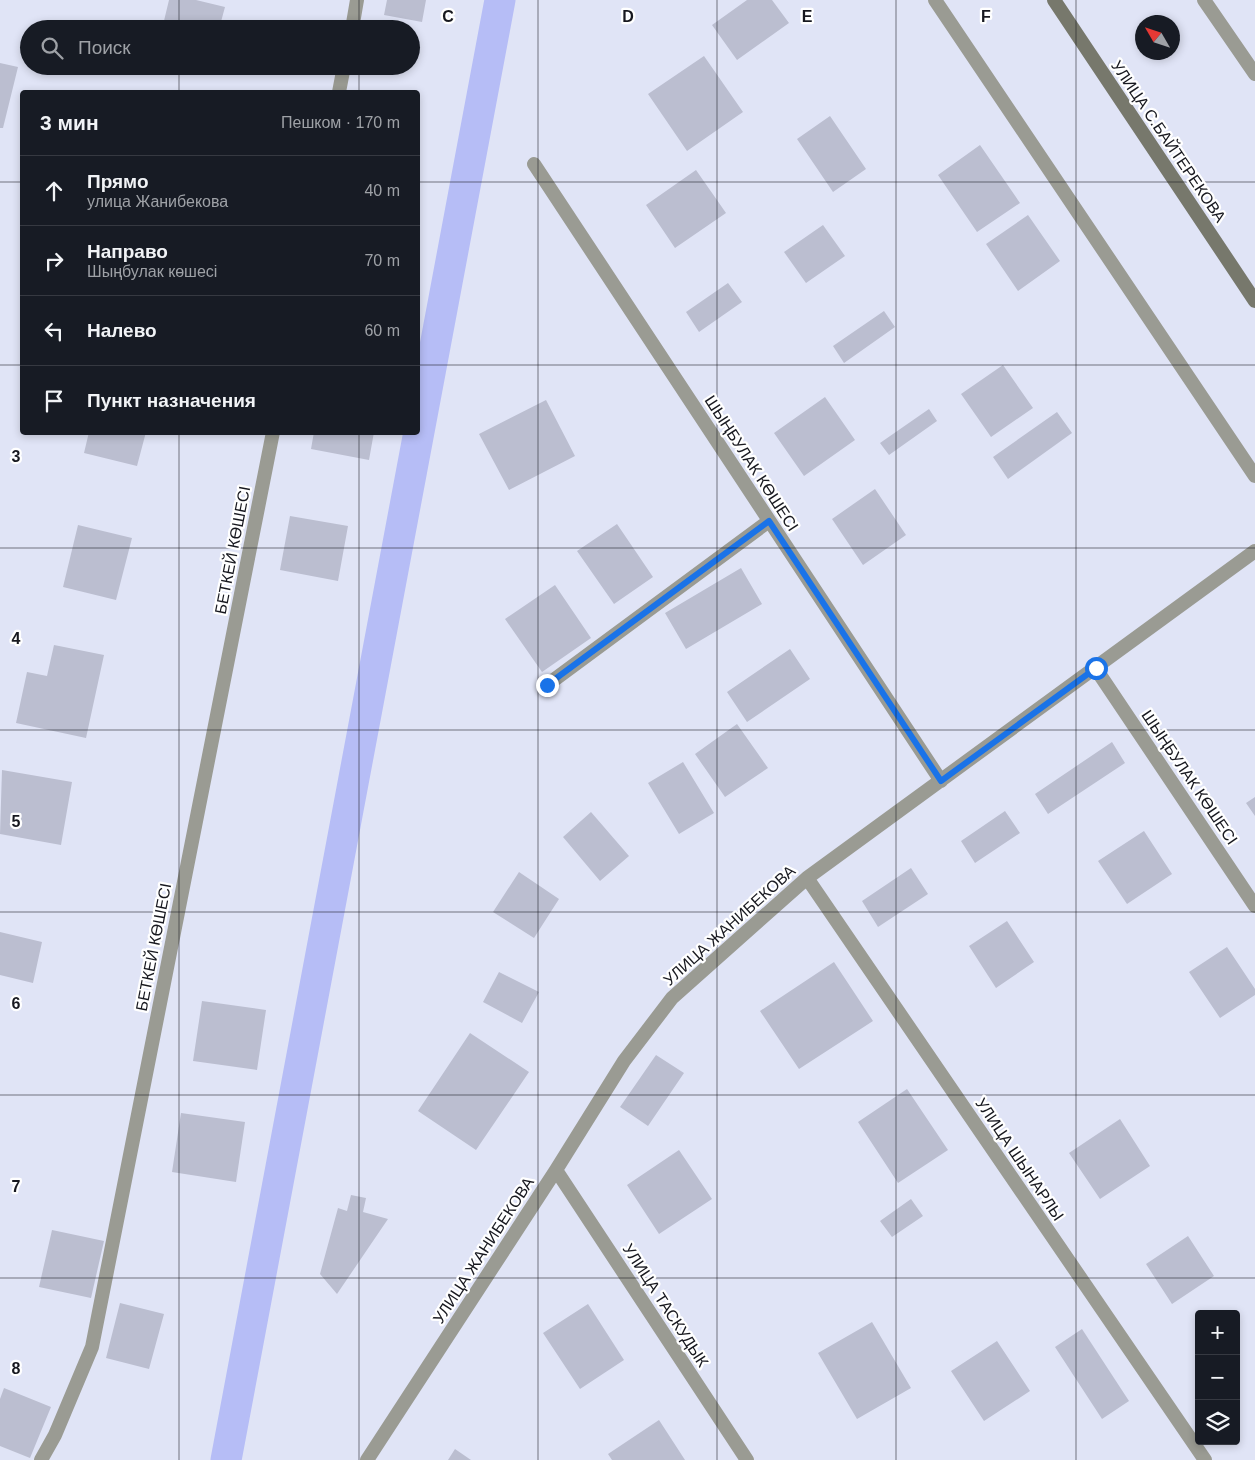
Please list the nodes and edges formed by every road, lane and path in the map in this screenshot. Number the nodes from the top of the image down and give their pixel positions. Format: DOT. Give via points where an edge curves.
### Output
graph roads {
  1 [pos="357,0"];
  2 [pos="935,0"];
  3 [pos="1054,0"];
  4 [pos="1204,0"];
  5 [pos="354,20"];
  6 [pos="1255,74"];
  7 [pos="342,75"];
  8 [pos="339,90"];
  9 [pos="534,164"];
  10 [pos="1255,301"];
  11 [pos="272,435"];
  12 [pos="1255,476"];
  13 [pos="769,521"];
  14 [pos="1255,550"];
  15 [pos="1096,668"];
  16 [pos="547,685"];
  17 [pos="941,781"];
  18 [pos="807,878"];
  19 [pos="1255,906"];
  20 [pos="556,1170"];
  21 [pos="41,1460"];
  22 [pos="367,1460"];
  23 [pos="747,1460"];
  24 [pos="1205,1460"];
  1 -- 5 [label="street"];
  2 -- 12 [label="street"];
  3 -- 10 [label="main road, УЛИЦА С.БАЙТЕРЕКОВА"];
  4 -- 6 [label="street"];
  7 -- 8 [label="street"];
  9 -- 13 [label="street, ШЫҢБУЛАК КӨШЕСІ"];
  11 -- 21 [label="street, БЕТКЕЙ КӨШЕСІ" via="92,1347 56,1435"];
  13 -- 16 [label="street"];
  13 -- 17 [label="street, ШЫҢБУЛАК КӨШЕСІ"];
  14 -- 15 [label="street, УЛИЦА ЖАНИБЕКОВА"];
  15 -- 17 [label="street, УЛИЦА ЖАНИБЕКОВА"];
  15 -- 19 [label="street, ШЫҢБУЛАК КӨШЕСІ"];
  17 -- 18 [label="street, УЛИЦА ЖАНИБЕКОВА"];
  18 -- 20 [label="street, УЛИЦА ЖАНИБЕКОВА" via="672,998 624,1061"];
  18 -- 24 [label="street, УЛИЦА ШЫНАРЛЫ"];
  20 -- 22 [label="street, УЛИЦА ЖАНИБЕКОВА"];
  20 -- 23 [label="street, УЛИЦА ТАСКУДЫК"];
}
